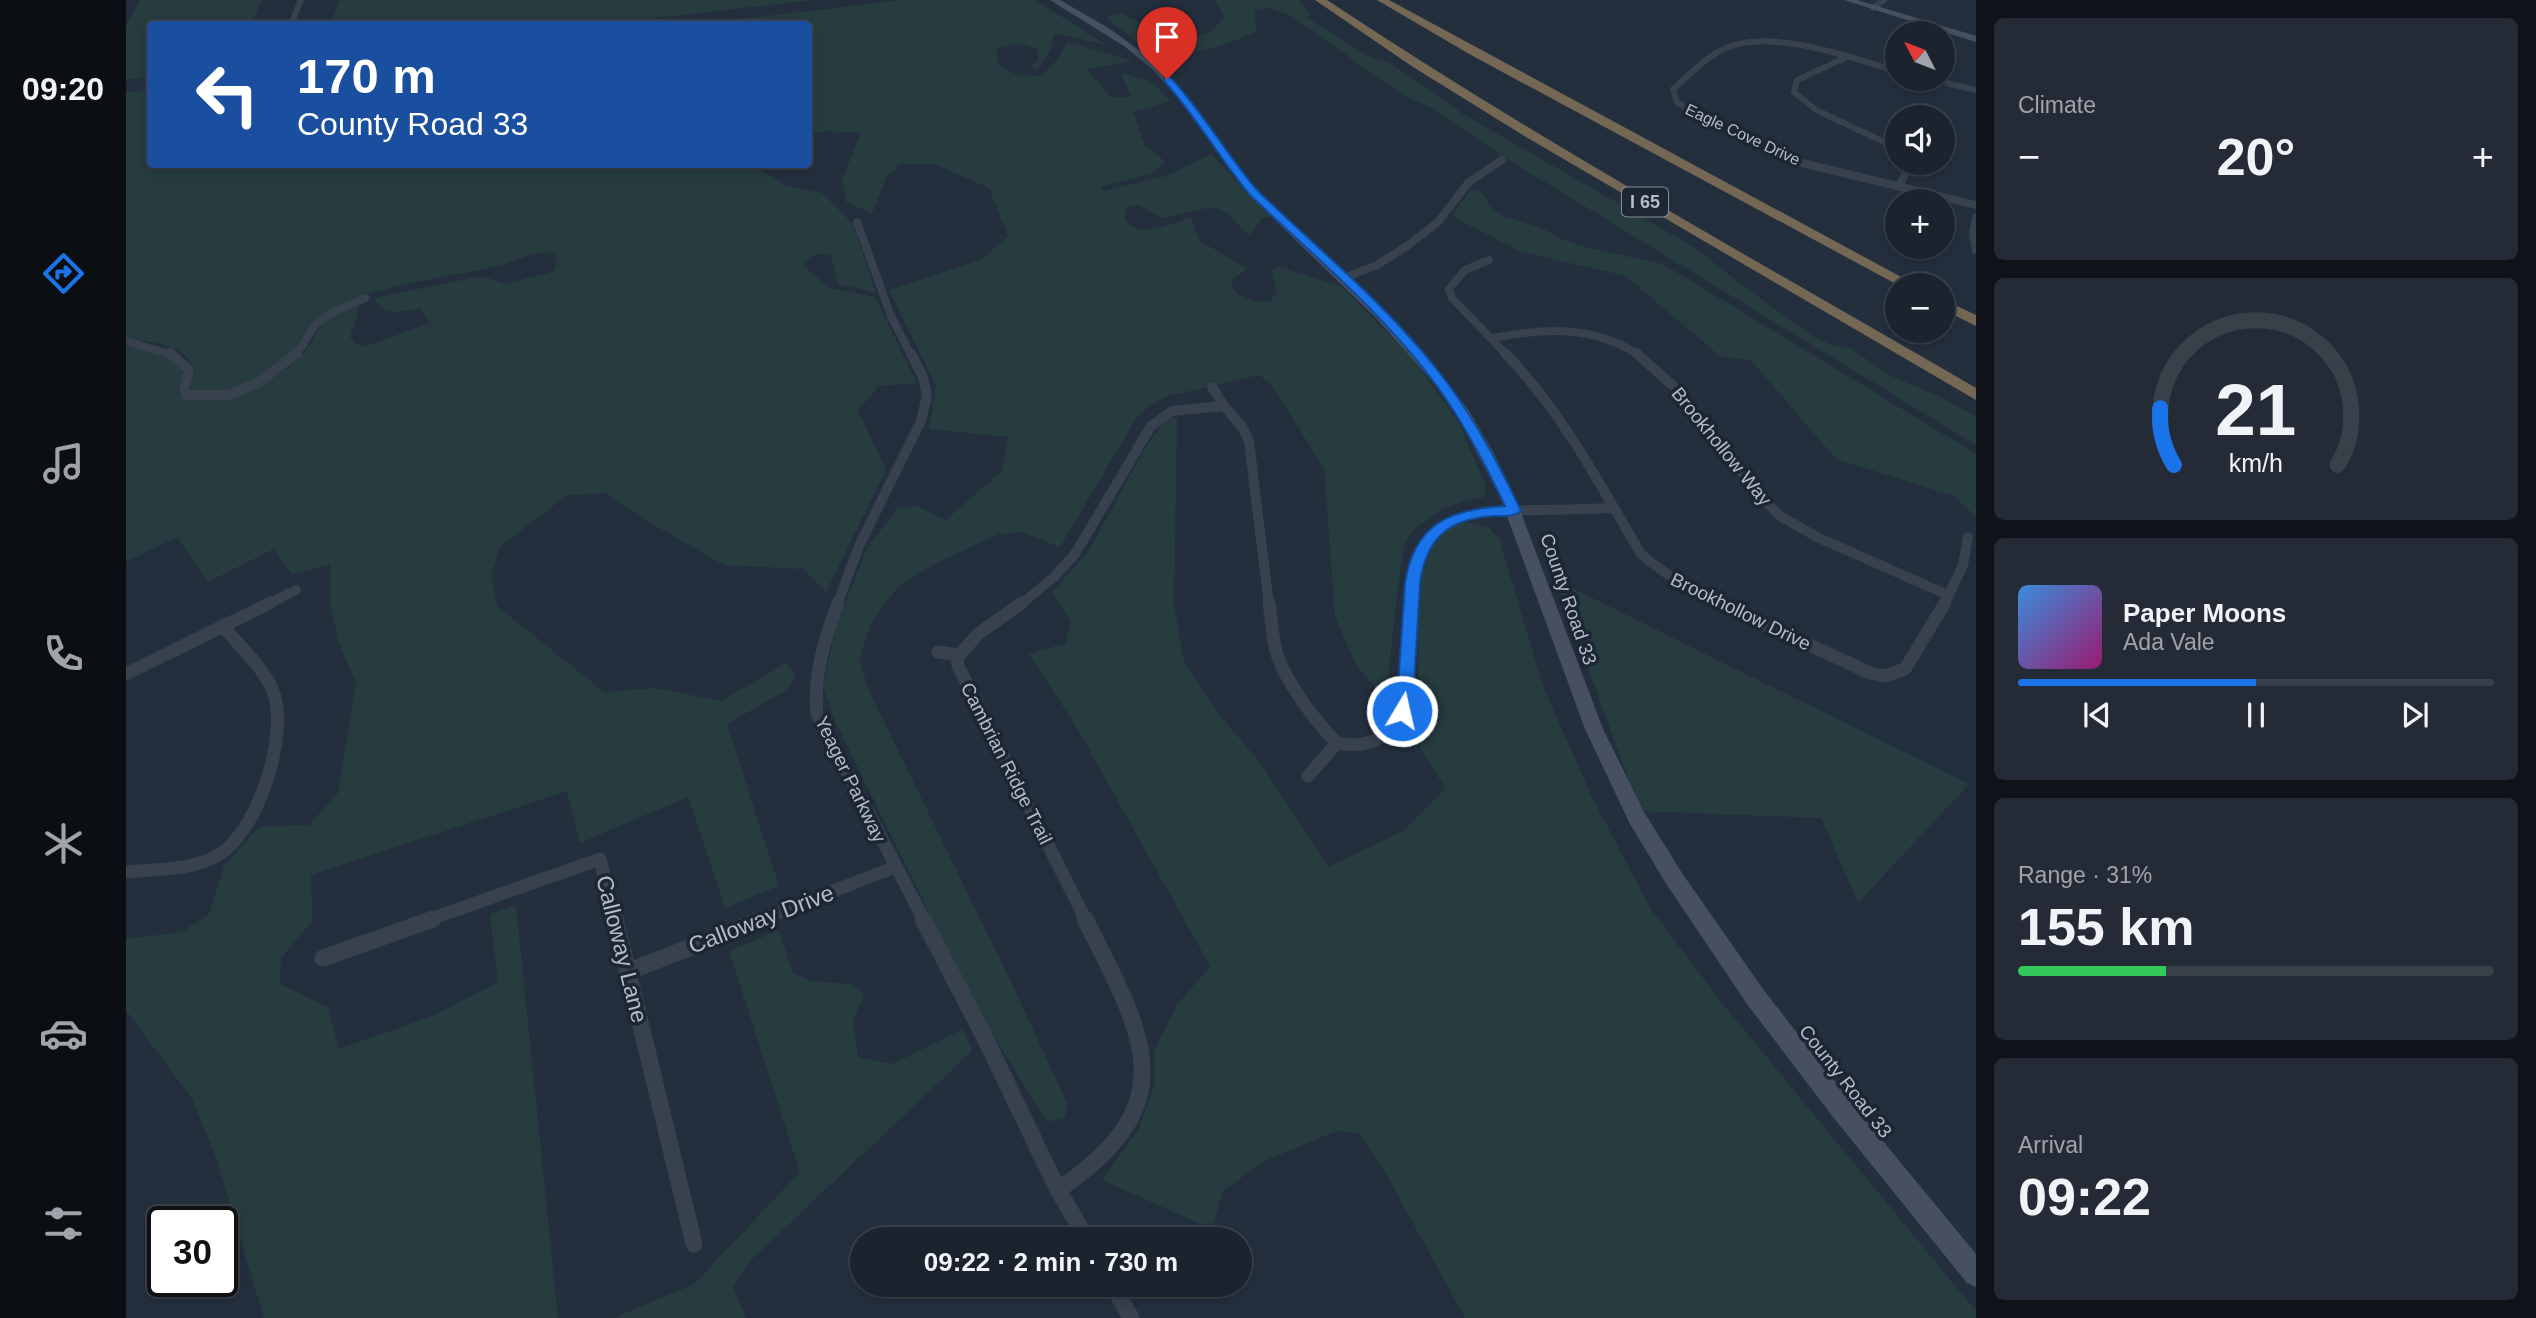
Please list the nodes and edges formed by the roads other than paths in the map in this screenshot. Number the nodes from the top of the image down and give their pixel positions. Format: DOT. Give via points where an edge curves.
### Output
graph roads {
  1 [pos="301,0"];
  2 [pos="1054,0"];
  3 [pos="1320,0"];
  4 [pos="1382,0"];
  5 [pos="1848,0"];
  6 [pos="1884,0"];
  7 [pos="1873,8"];
  8 [pos="292,21"];
  9 [pos="1976,39"];
  10 [pos="1845,58"];
  11 [pos="1885,68"];
  12 [pos="1955,85"];
  13 [pos="1976,90"];
  14 [pos="1885,139"];
  15 [pos="1502,160"];
  16 [pos="1905,175"];
  17 [pos="1899,187"];
  18 [pos="1976,205"];
  19 [pos="1976,218"];
  20 [pos="857,222"];
  21 [pos="1976,250"];
  22 [pos="1489,260"];
  23 [pos="1887,273"];
  24 [pos="1341,278"];
  25 [pos="365,298"];
  26 [pos="1955,310"];
  27 [pos="1976,321"];
  28 [pos="1493,338"];
  29 [pos="126,341"];
  30 [pos="1212,387"];
  31 [pos="1976,395"];
  32 [pos="1224,406"];
  33 [pos="1613,508"];
  34 [pos="1514,511"];
  35 [pos="1968,537"];
  36 [pos="296,590"];
  37 [pos="1948,595"];
  38 [pos="223,626"];
  39 [pos="938,652"];
  40 [pos="958,655"];
  41 [pos="126,674"];
  42 [pos="1337,743"];
  43 [pos="1308,776"];
  44 [pos="895,867"];
  45 [pos="126,872"];
  46 [pos="323,958"];
  47 [pos="627,972"];
  48 [pos="1058,1190"];
  49 [pos="1080,1227"];
  50 [pos="694,1244"];
  51 [pos="1976,1274"];
  52 [pos="1119,1297"];
  53 [pos="1131,1318"];
  1 -- 8 [label="street"];
  2 -- 24 [label="street, County Road 33" via="1128,44 1164,76 1188,101 1253,192"];
  3 -- 31 [label="highway, I 65" via="1530,134"];
  4 -- 23 [label="highway, I 65"];
  5 -- 7 [label="street"];
  6 -- 7 [label="street"];
  7 -- 9 [label="street"];
  10 -- 11 [label="street, Eagle Cove Drive"];
  10 -- 14 [label="street" via="1797,80 1794,92 1804,104"];
  10 -- 17 [label="street, Eagle Cove Drive" via="1781,44 1726,47 1672,89 1677,102 1760,146 1802,163"];
  12 -- 13 [label="street"];
  15 -- 24 [label="street" via="1469,182 1438,222 1407,246 1377,265"];
  16 -- 17 [label="street"];
  17 -- 18 [label="street, Eagle Cove Drive"];
  19 -- 21 [label="street"];
  20 -- 44 [label="street, Yeager Parkway" via="891,316 923,377 927,396 921,421 850,569 821,654 815,695 827,737"];
  22 -- 28 [label="street, Brookhollow Drive" via="1465,271 1449,289 1457,304"];
  24 -- 34 [label="street, County Road 33" via="1393,327 1448,392 1485,449"];
  25 -- 29 [label="street" via="324,317 295,356 258,383 228,395 186,395 189,370 181,360"];
  26 -- 27 [label="highway"];
  28 -- 33 [label="street, Brookhollow Drive" via="1567,427"];
  28 -- 37 [label="street, Brookhollow Way" via="1565,329 1633,349 1684,397 1760,498 1781,517"];
  30 -- 32 [label="street"];
  32 -- 40 [label="street" via="1181,409 1152,426 1065,566"];
  32 -- 42 [label="street" via="1250,441 1275,649 1291,682"];
  33 -- 34 [label="street"];
  33 -- 37 [label="street, Brookhollow Drive" via="1642,554 1670,577 1878,676 1892,676 1905,669"];
  34 -- 42 [label="street" via="1460,516 1442,524 1431,537 1415,568 1402,711 1373,743 1356,747"];
  34 -- 51 [label="street, County Road 33" via="1590,724 1637,817 1739,977"];
  35 -- 37 [label="street, Brookhollow Drive" via="1967,558"];
  36 -- 38 [label="street"];
  38 -- 41 [label="street"];
  38 -- 45 [label="street" via="274,694 278,723 274,756 244,829 231,847 192,865"];
  39 -- 40 [label="street"];
  40 -- 48 [label="street, Cambrian Ridge Trail" via="958,666 1131,1011 1143,1049 1136,1110 1125,1130 1089,1171"];
  42 -- 43 [label="street"];
  44 -- 47 [label="street, Calloway Drive"];
  44 -- 48 [label="street, Yeager Parkway"];
  46 -- 47 [label="street, Calloway Lane" via="600,859"];
  47 -- 50 [label="street, Calloway Lane"];
  48 -- 49 [label="street, Yeager Parkway"];
  52 -- 53 [label="street"];
}
